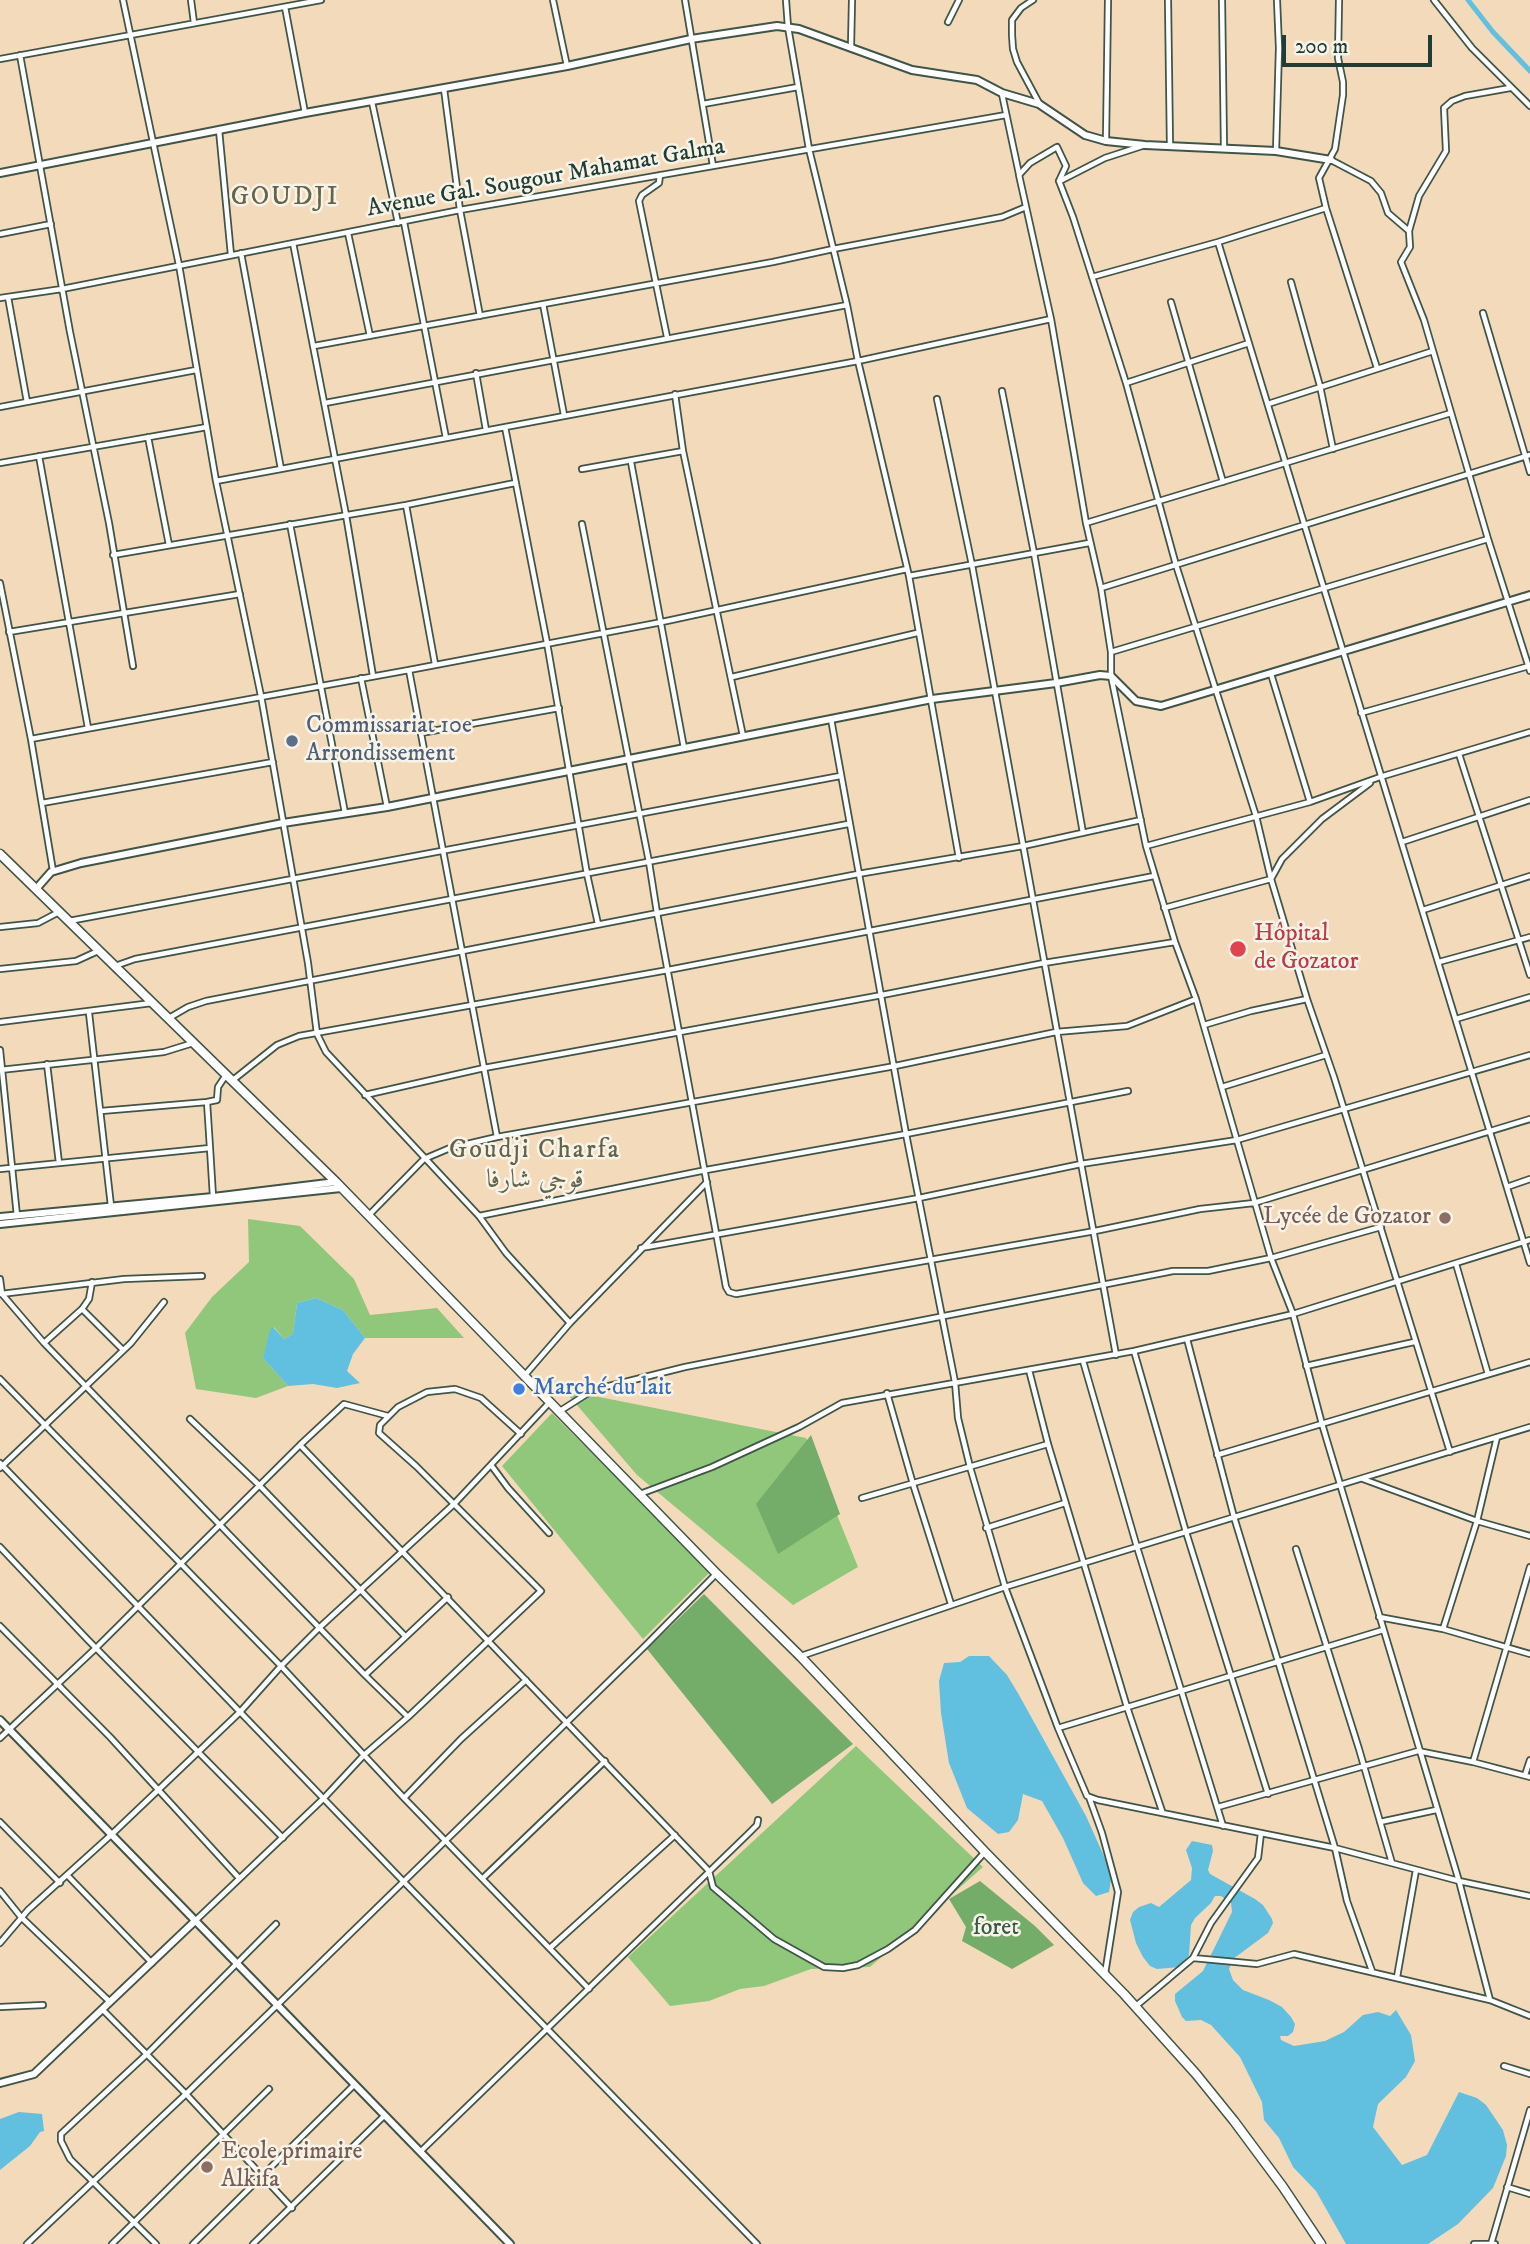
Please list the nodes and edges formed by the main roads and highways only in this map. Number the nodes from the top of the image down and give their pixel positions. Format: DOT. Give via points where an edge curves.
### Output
graph roads {
  1 [pos="1,856"];
  2 [pos="1321,2244"];
  1 -- 2 [label="highway" via="338,1185 1135,2006 1234,2121"];
}
